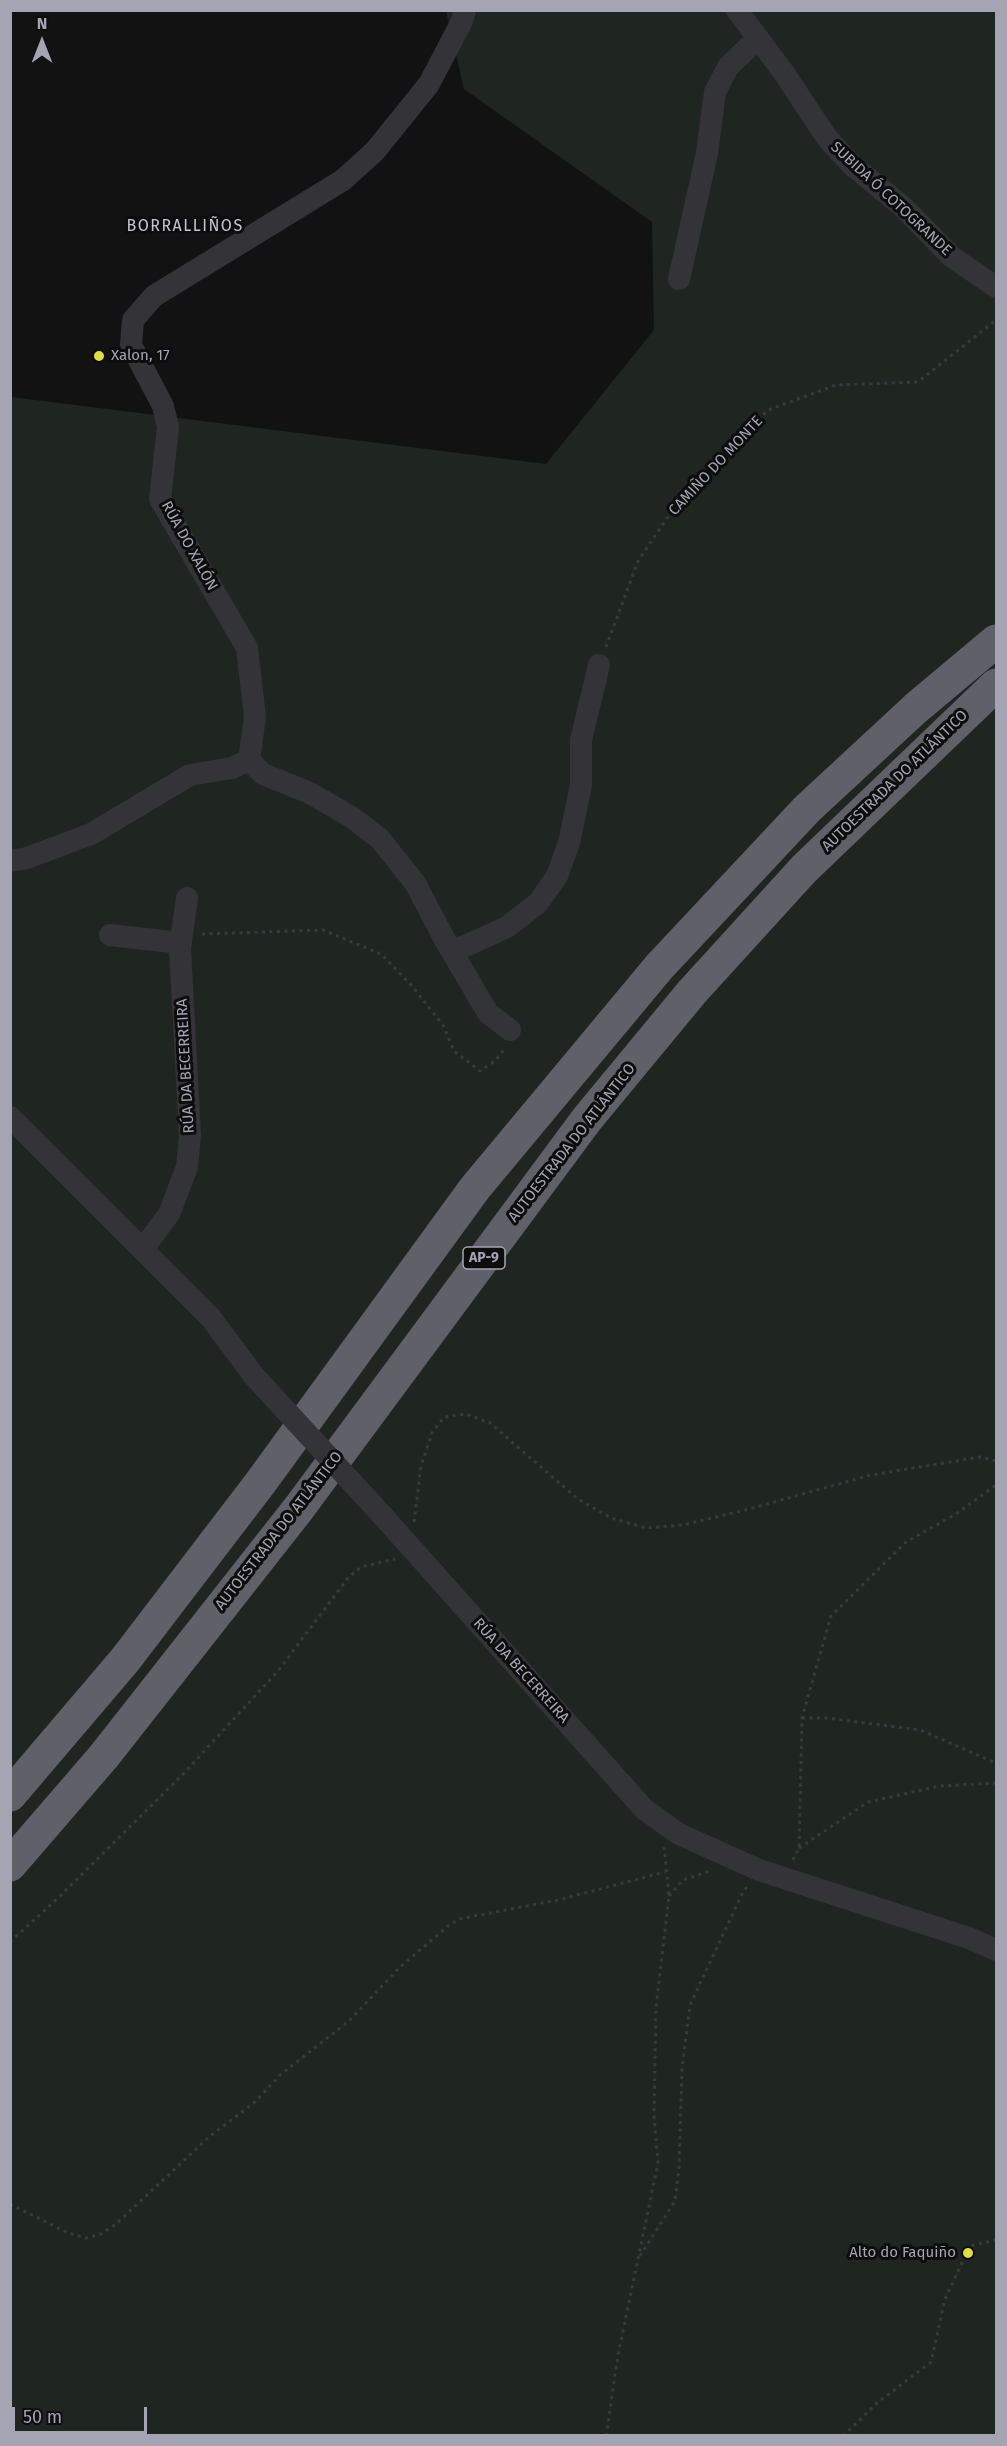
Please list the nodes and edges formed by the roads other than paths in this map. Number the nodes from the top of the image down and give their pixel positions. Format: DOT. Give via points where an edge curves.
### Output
graph roads {
  1 [pos="465,10"];
  2 [pos="737,10"];
  3 [pos="758,38"];
  4 [pos="679,279"];
  5 [pos="996,287"];
  6 [pos="996,641"];
  7 [pos="599,665"];
  8 [pos="996,685"];
  9 [pos="249,760"];
  10 [pos="10,861"];
  11 [pos="187,898"];
  12 [pos="110,935"];
  13 [pos="181,939"];
  14 [pos="452,952"];
  15 [pos="510,1030"];
  16 [pos="10,1117"];
  17 [pos="143,1249"];
  18 [pos="10,1795"];
  19 [pos="10,1865"];
  20 [pos="996,1950"];
  1 -- 9 [label="street, RÚA DO XALÓN" via="429,84 375,151 343,180 154,296 133,320 131,345 163,406 168,427 160,499 247,648 255,717"];
  2 -- 3 [label="street, SUBIDA Ó COTOGRANDE"];
  3 -- 4 [label="street" via="728,67 715,92 707,153"];
  3 -- 5 [label="street, SUBIDA Ó COTOGRANDE" via="826,138 952,257"];
  6 -- 18 [label="highway" via="916,708 807,809 659,967 475,1188 261,1482 125,1660"];
  7 -- 14 [label="street" via="581,741 581,785 569,843 557,876 538,903 507,927"];
  8 -- 19 [label="highway, AUTOESTRADA DO ATLÁNTICO / AP-9" via="804,869 692,992 587,1119 299,1508 104,1756"];
  9 -- 10 [label="street" via="232,768 190,775 91,834"];
  9 -- 14 [label="street" via="263,774 310,793 380,839 415,883"];
  11 -- 13 [label="street, RÚA DA BECERREIRA"];
  12 -- 13 [label="street"];
  13 -- 17 [label="street, RÚA DA BECERREIRA" via="190,1136 187,1167 169,1214"];
  14 -- 15 [label="street" via="488,1013"];
  16 -- 17 [label="street, RÚA DA BECERREIRA"];
  17 -- 20 [label="street, RÚA DA BECERREIRA, bridge" via="212,1318 254,1376 644,1809 679,1834 749,1866"];
}
